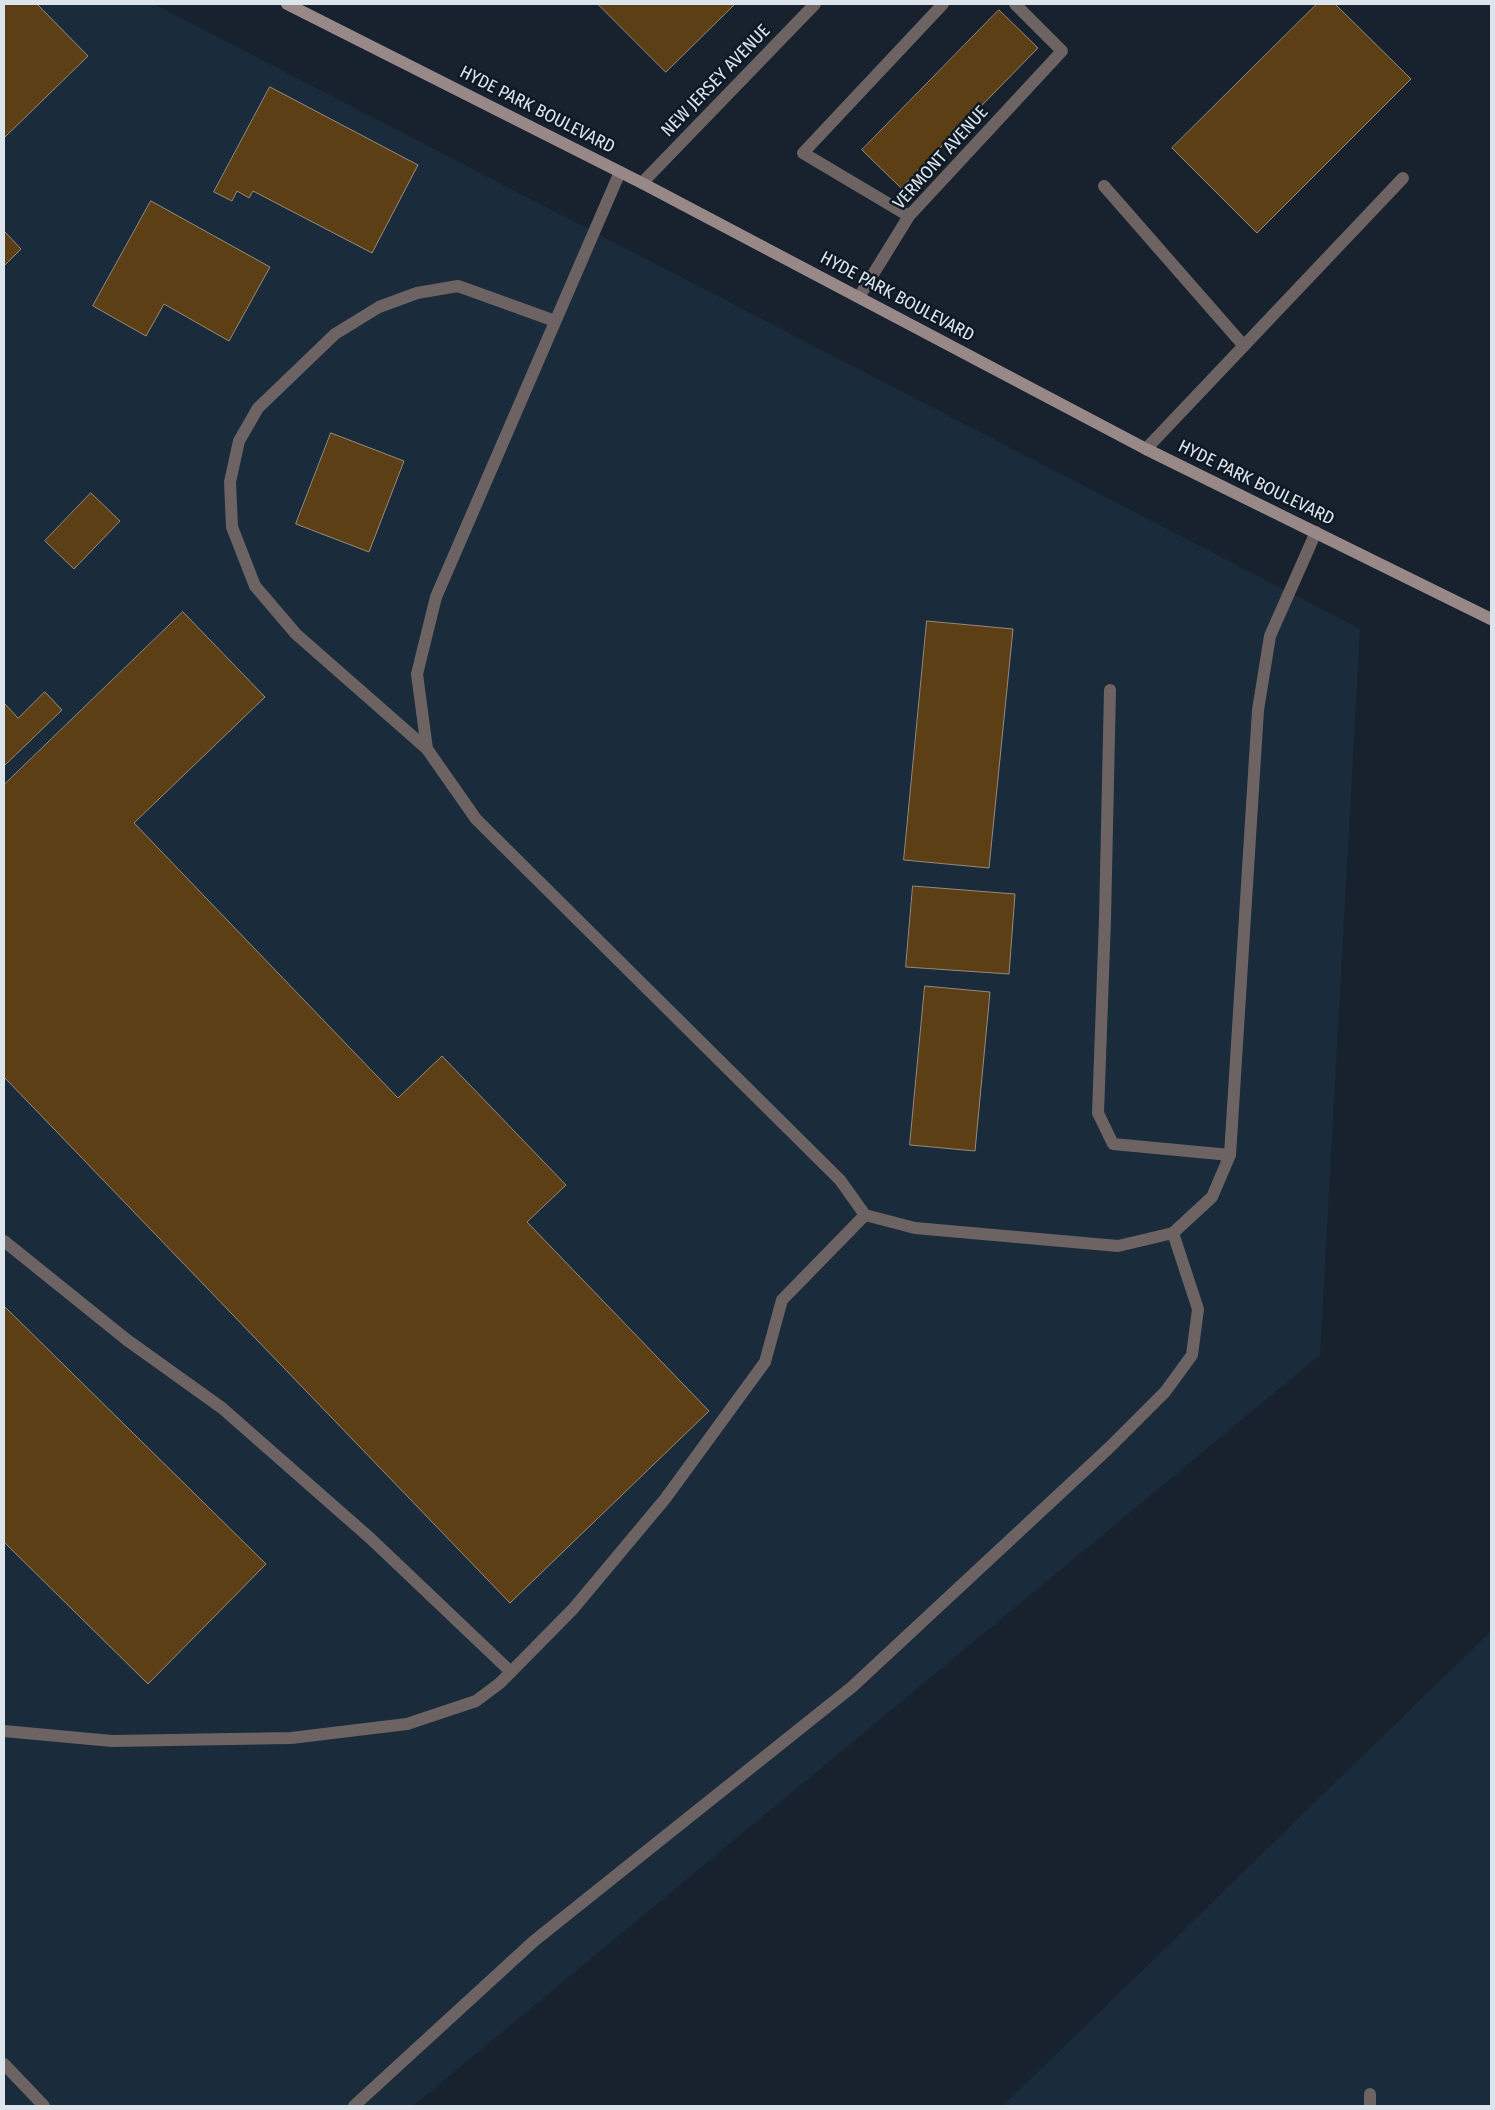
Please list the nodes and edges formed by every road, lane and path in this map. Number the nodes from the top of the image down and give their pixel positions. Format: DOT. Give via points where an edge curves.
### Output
graph roads {
  1 [pos="288,4"];
  2 [pos="815,4"];
  3 [pos="942,4"];
  4 [pos="1015,4"];
  5 [pos="620,172"];
  6 [pos="1403,178"];
  7 [pos="642,182"];
  8 [pos="1104,186"];
  9 [pos="909,216"];
  10 [pos="858,297"];
  11 [pos="555,321"];
  12 [pos="1244,346"];
  13 [pos="1146,449"];
  14 [pos="1316,532"];
  15 [pos="1491,619"];
  16 [pos="1110,690"];
  17 [pos="426,750"];
  18 [pos="1230,1155"];
  19 [pos="865,1215"];
  20 [pos="1173,1234"];
  21 [pos="4,1241"];
  22 [pos="511,1672"];
  23 [pos="4,1731"];
  24 [pos="4,2064"];
  25 [pos="44,2106"];
  26 [pos="354,2106"];
  1 -- 5 [label="main road, HYDE PARK BOULEVARD"];
  2 -- 7 [label="street, NEW JERSEY AVENUE"];
  3 -- 9 [label="street" via="803,153"];
  4 -- 9 [label="street, VERMONT AVENUE" via="1062,51"];
  5 -- 7 [label="main road, HYDE PARK BOULEVARD"];
  5 -- 11 [label="street"];
  6 -- 12 [label="street"];
  7 -- 10 [label="main road, HYDE PARK BOULEVARD"];
  8 -- 12 [label="street"];
  9 -- 10 [label="street, VERMONT AVENUE"];
  10 -- 13 [label="main road, HYDE PARK BOULEVARD"];
  11 -- 17 [label="street" via="436,597 417,674"];
  11 -- 17 [label="street" via="458,286 416,294 379,307 335,334 258,408 238,441 230,482 232,528 255,586 296,634"];
  12 -- 13 [label="street"];
  13 -- 14 [label="main road, HYDE PARK BOULEVARD"];
  14 -- 15 [label="main road, HYDE PARK BOULEVARD"];
  14 -- 18 [label="street" via="1270,636 1258,710"];
  16 -- 18 [label="street" via="1098,1114 1113,1144"];
  17 -- 19 [label="street" via="476,819 840,1180"];
  18 -- 20 [label="street" via="1212,1197"];
  19 -- 20 [label="street" via="915,1228 1118,1246"];
  19 -- 22 [label="street" via="782,1300 765,1362 665,1500 573,1609"];
  20 -- 26 [label="street" via="1198,1310 1192,1355 1165,1392 852,1687 534,1941"];
  21 -- 22 [label="street" via="127,1340 222,1408 370,1538"];
  22 -- 23 [label="street" via="476,1701 442,1713 407,1724 320,1735 112,1741"];
  24 -- 25 [label="street"];
}
